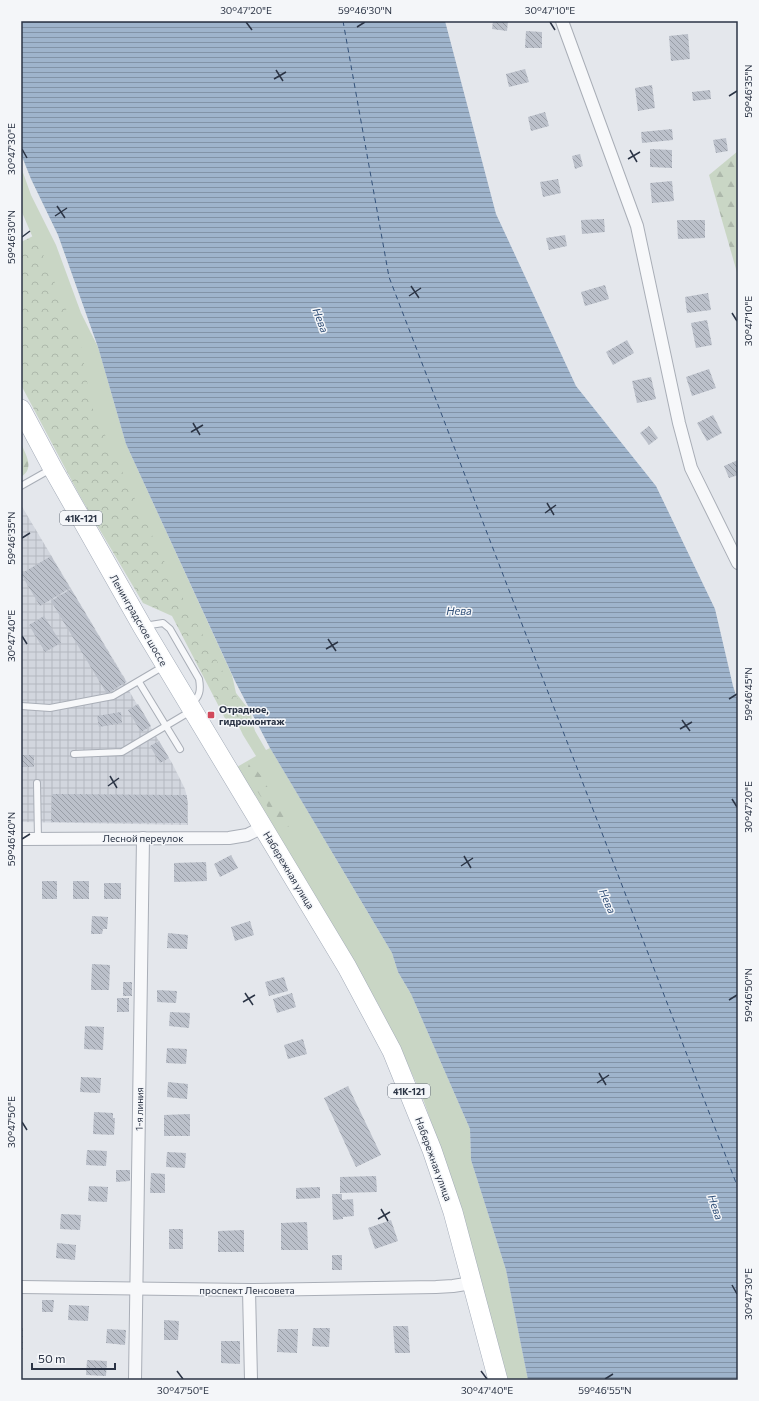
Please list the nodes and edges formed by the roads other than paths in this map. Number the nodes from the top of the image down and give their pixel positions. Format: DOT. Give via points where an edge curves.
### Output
graph roads {
  1 [pos="562,21"];
  2 [pos="21,409"];
  3 [pos="53,469"];
  4 [pos="21,486"];
  5 [pos="738,563"];
  6 [pos="142,626"];
  7 [pos="166,665"];
  8 [pos="139,682"];
  9 [pos="21,706"];
  10 [pos="192,708"];
  11 [pos="167,726"];
  12 [pos="180,748"];
  13 [pos="74,754"];
  14 [pos="37,783"];
  15 [pos="263,827"];
  16 [pos="143,838"];
  17 [pos="21,839"];
  18 [pos="38,839"];
  19 [pos="472,1283"];
  20 [pos="21,1287"];
  21 [pos="136,1289"];
  22 [pos="249,1290"];
  23 [pos="135,1380"];
  24 [pos="251,1380"];
  25 [pos="498,1380"];
  1 -- 5 [label="street" via="637,226 691,468"];
  2 -- 3 [label="main road, Ленинградское шоссе / 41К-121"];
  3 -- 4 [label="lane"];
  3 -- 6 [label="main road, Ленинградское шоссе / 41К-121"];
  6 -- 7 [label="main road, Ленинградское шоссе / 41К-121"];
  6 -- 10 [label="lane" via="163,623 170,629 199,679 201,687"];
  7 -- 8 [label="lane"];
  7 -- 10 [label="main road, Ленинградское шоссе / 41К-121"];
  8 -- 9 [label="lane" via="113,696 50,708"];
  8 -- 11 [label="lane"];
  10 -- 11 [label="lane"];
  10 -- 15 [label="main road, Ленинградское шоссе / 41К-121"];
  11 -- 12 [label="lane"];
  11 -- 13 [label="lane" via="122,752"];
  14 -- 18 [label="lane"];
  15 -- 16 [label="street, Лесной переулок" via="247,835 229,838"];
  15 -- 19 [label="main road, Набережная улица / 41К-121" via="350,973 392,1051 432,1150 453,1212"];
  16 -- 18 [label="street, Лесной переулок"];
  16 -- 21 [label="street, 1-я линия"];
  17 -- 18 [label="street, Лесной переулок"];
  19 -- 22 [label="street, проспект Ленсовета" via="436,1287"];
  19 -- 25 [label="main road, Набережная улица / 41К-121"];
  20 -- 21 [label="street, проспект Ленсовета"];
  21 -- 22 [label="street, проспект Ленсовета"];
  21 -- 23 [label="street, 1-я линия"];
  22 -- 24 [label="street"];
}
